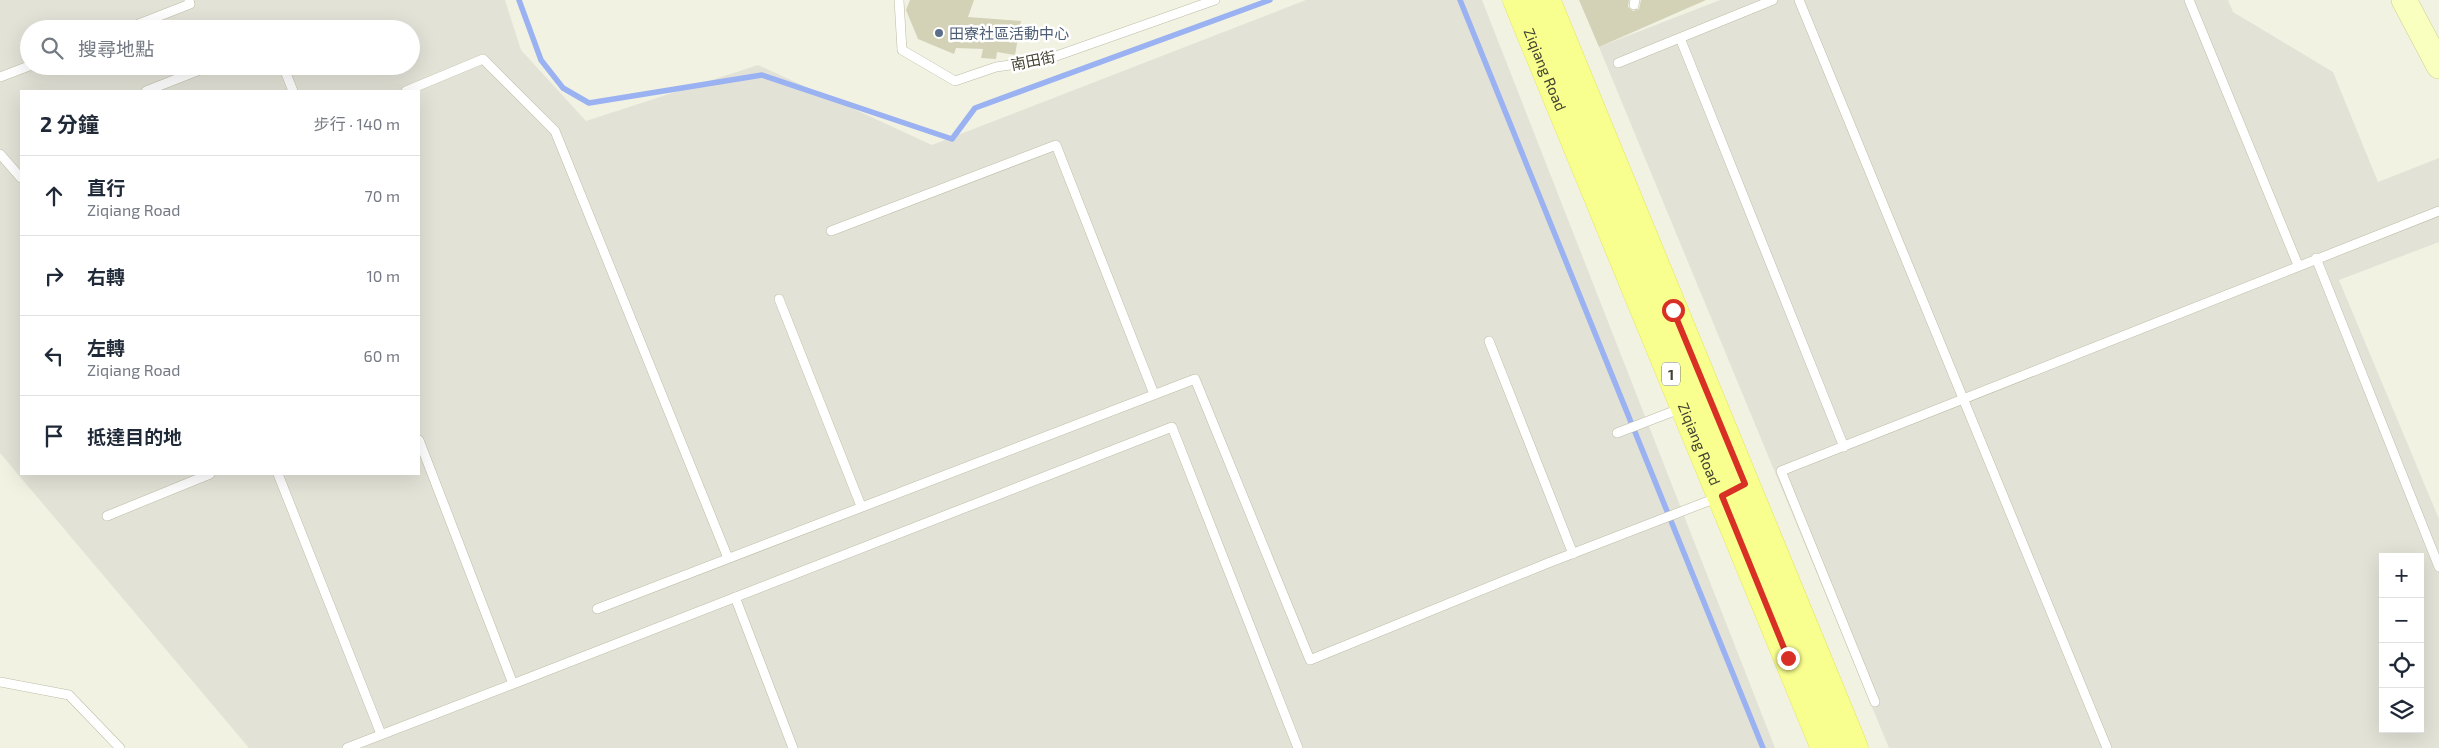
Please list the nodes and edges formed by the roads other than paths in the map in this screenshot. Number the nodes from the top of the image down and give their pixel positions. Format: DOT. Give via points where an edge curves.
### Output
graph roads {
  1 [pos="189,0"];
  2 [pos="899,0"];
  3 [pos="1215,0"];
  4 [pos="1517,0"];
  5 [pos="1546,0"];
  6 [pos="1773,0"];
  7 [pos="1799,0"];
  8 [pos="2189,0"];
  9 [pos="2404,0"];
  10 [pos="149,20"];
  11 [pos="1680,38"];
  12 [pos="1618,63"];
  13 [pos="2439,66"];
  14 [pos="20,69"];
  15 [pos="187,75"];
  16 [pos="287,75"];
  17 [pos="0,77"];
  18 [pos="149,90"];
  19 [pos="293,90"];
  20 [pos="408,90"];
  21 [pos="0,154"];
  22 [pos="20,177"];
  23 [pos="2439,211"];
  24 [pos="831,231"];
  25 [pos="2316,258"];
  26 [pos="2298,266"];
  27 [pos="779,299"];
  28 [pos="1489,341"];
  29 [pos="1154,394"];
  30 [pos="1963,400"];
  31 [pos="1697,402"];
  32 [pos="1617,433"];
  33 [pos="420,443"];
  34 [pos="1844,447"];
  35 [pos="208,475"];
  36 [pos="278,475"];
  37 [pos="1733,490"];
  38 [pos="862,506"];
  39 [pos="107,516"];
  40 [pos="1573,554"];
  41 [pos="728,558"];
  42 [pos="2439,567"];
  43 [pos="735,597"];
  44 [pos="597,609"];
  45 [pos="0,682"];
  46 [pos="513,684"];
  47 [pos="1875,702"];
  48 [pos="381,734"];
  49 [pos="120,748"];
  50 [pos="346,748"];
  51 [pos="793,748"];
  52 [pos="1298,748"];
  53 [pos="1825,748"];
  54 [pos="1854,748"];
  55 [pos="2107,748"];
  1 -- 10 [label="lane" via="190,4"];
  2 -- 3 [label="lane, 南田街" via="902,50 955,81 996,67 1045,60"];
  4 -- 31 [label="main road, Ziqiang Road / 1"];
  5 -- 31 [label="main road, Ziqiang Road / 1"];
  6 -- 11 [label="lane"];
  7 -- 30 [label="lane"];
  8 -- 26 [label="lane"];
  9 -- 13 [label="main road"];
  11 -- 12 [label="lane"];
  11 -- 34 [label="lane"];
  14 -- 17 [label="lane"];
  15 -- 18 [label="lane"];
  16 -- 19 [label="lane"];
  20 -- 41 [label="lane" via="483,59 556,131"];
  21 -- 22 [label="lane"];
  23 -- 25 [label="lane"];
  24 -- 29 [label="lane" via="1056,145"];
  25 -- 26 [label="lane"];
  25 -- 42 [label="lane"];
  26 -- 30 [label="lane"];
  27 -- 38 [label="lane"];
  28 -- 40 [label="lane"];
  29 -- 38 [label="lane"];
  29 -- 40 [label="lane" via="1195,378 1310,660"];
  30 -- 34 [label="lane"];
  30 -- 55 [label="lane"];
  31 -- 32 [label="lane"];
  31 -- 37 [label="main road, Ziqiang Road / 1"];
  33 -- 46 [label="lane"];
  34 -- 47 [label="lane" via="1781,471"];
  35 -- 39 [label="lane"];
  36 -- 48 [label="lane"];
  37 -- 40 [label="lane"];
  37 -- 53 [label="main road, Ziqiang Road / 1"];
  37 -- 54 [label="main road, Ziqiang Road / 1"];
  38 -- 41 [label="lane"];
  41 -- 44 [label="lane"];
  43 -- 46 [label="lane"];
  43 -- 51 [label="lane"];
  43 -- 52 [label="lane" via="1172,427"];
  45 -- 49 [label="lane" via="69,695"];
  46 -- 48 [label="lane"];
  48 -- 50 [label="lane"];
}
